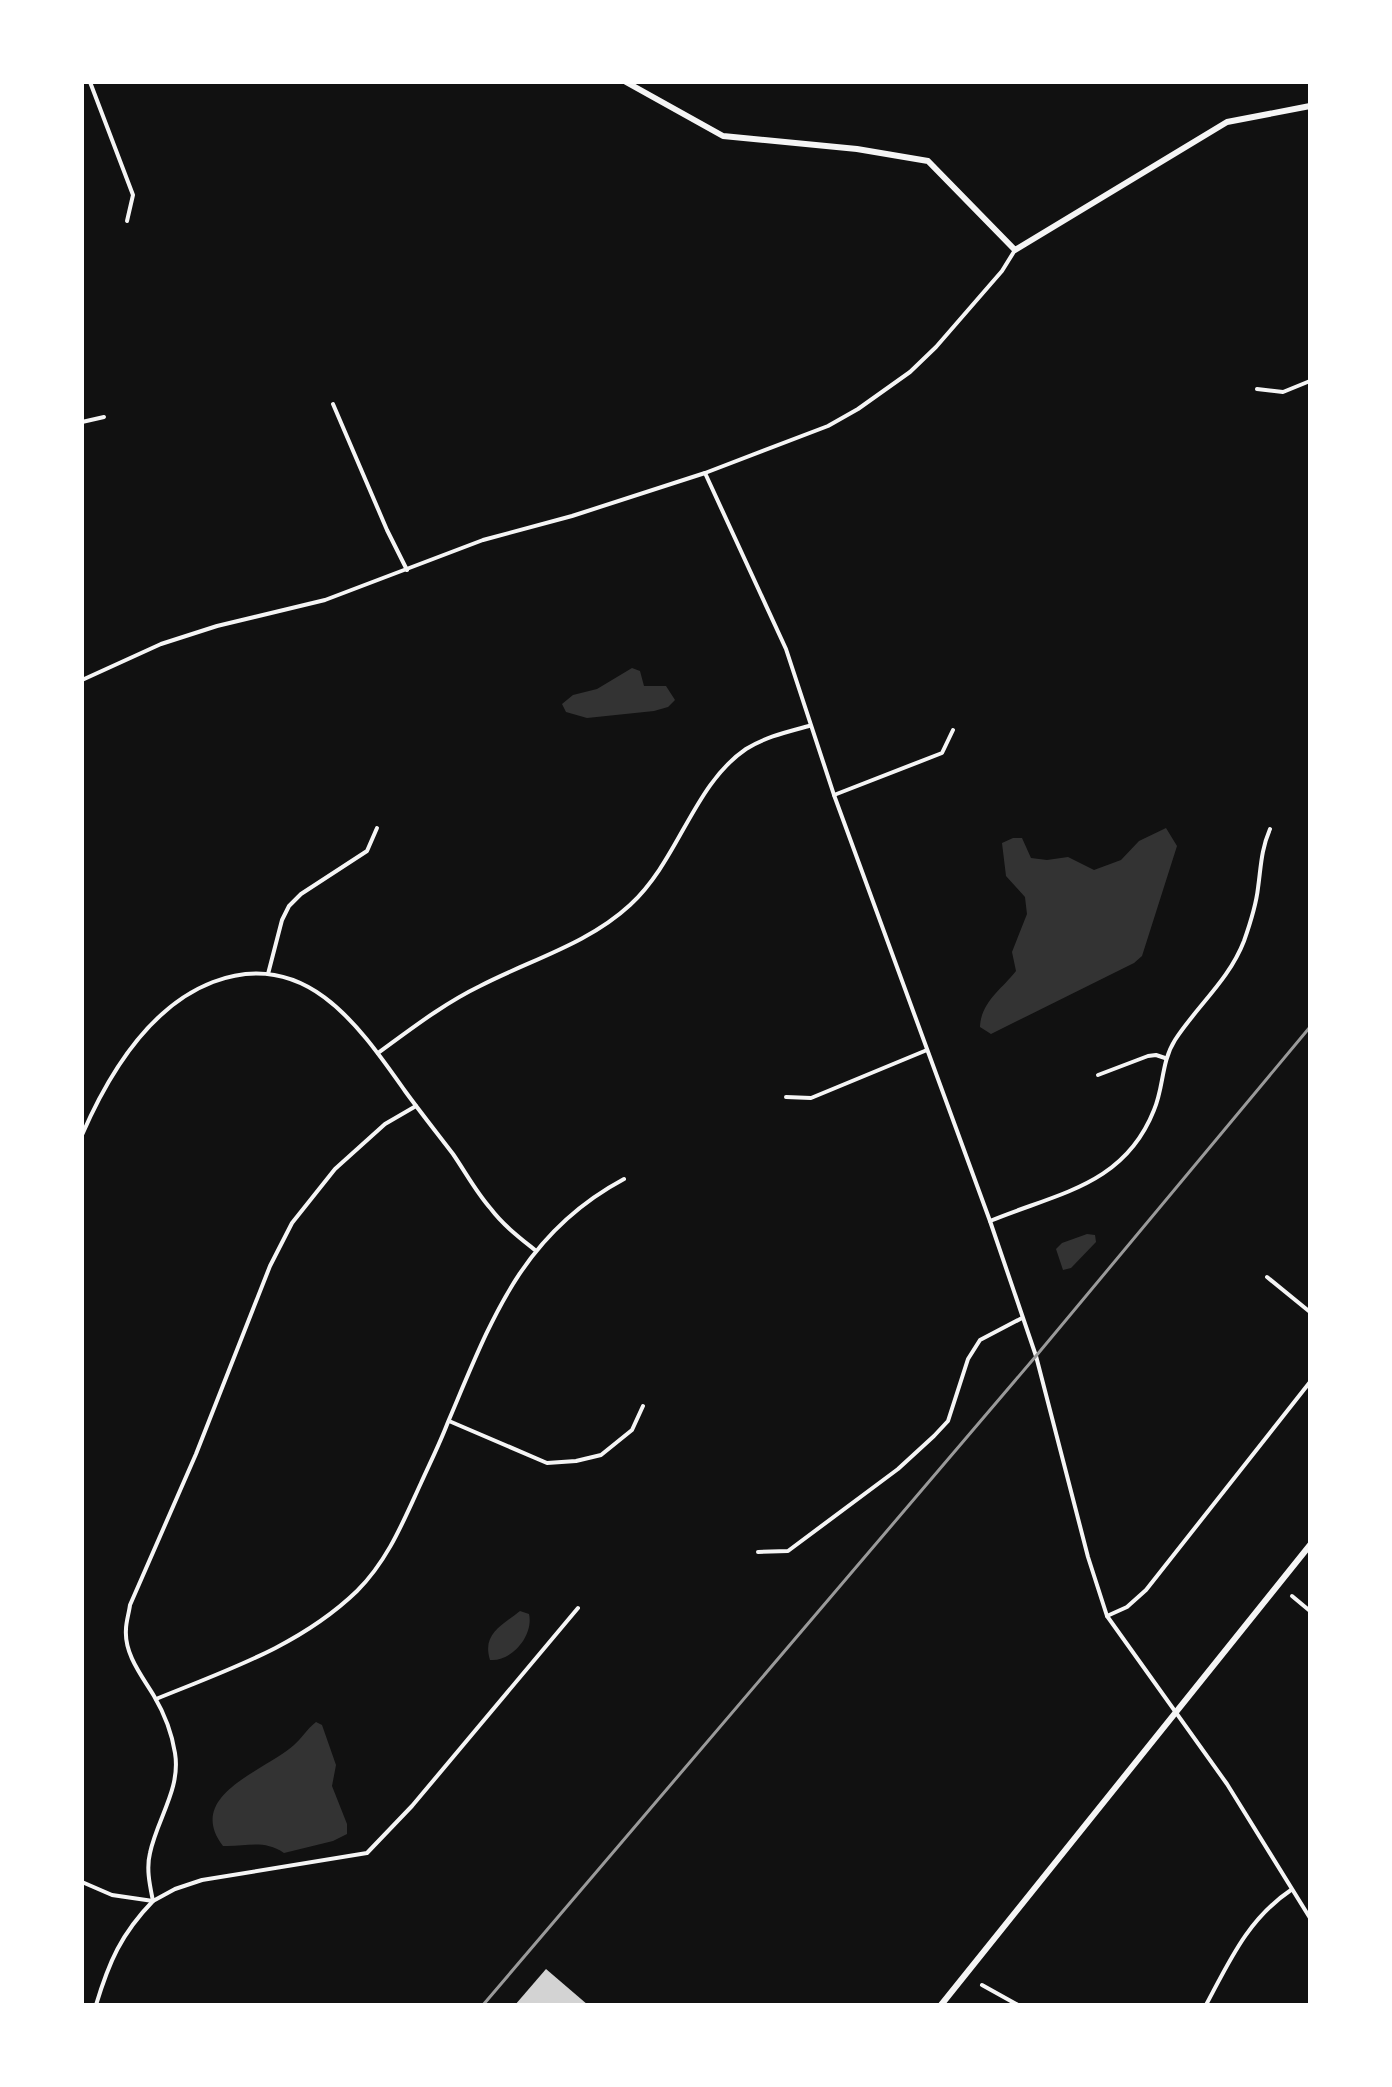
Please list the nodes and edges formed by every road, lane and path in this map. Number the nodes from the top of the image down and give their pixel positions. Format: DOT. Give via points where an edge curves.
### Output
graph roads {
  1 [pos="90,82"];
  2 [pos="626,82"];
  3 [pos="1310,106"];
  4 [pos="127,221"];
  5 [pos="1015,250"];
  6 [pos="1310,381"];
  7 [pos="1257,389"];
  8 [pos="333,404"];
  9 [pos="104,417"];
  10 [pos="82,422"];
  11 [pos="705,473"];
  12 [pos="407,570"];
  13 [pos="82,680"];
  14 [pos="810,726"];
  15 [pos="953,730"];
  16 [pos="834,795"];
  17 [pos="377,828"];
  18 [pos="1270,829"];
  19 [pos="268,974"];
  20 [pos="927,1050"];
  21 [pos="378,1053"];
  22 [pos="1165,1058"];
  23 [pos="1098,1075"];
  24 [pos="786,1097"];
  25 [pos="416,1106"];
  26 [pos="82,1135"];
  27 [pos="624,1179"];
  28 [pos="990,1221"];
  29 [pos="535,1250"];
  30 [pos="1267,1277"];
  31 [pos="1310,1312"];
  32 [pos="1022,1318"];
  33 [pos="1310,1382"];
  34 [pos="643,1406"];
  35 [pos="449,1421"];
  36 [pos="1310,1545"];
  37 [pos="758,1552"];
  38 [pos="1292,1596"];
  39 [pos="578,1608"];
  40 [pos="1310,1611"];
  41 [pos="1107,1616"];
  42 [pos="156,1699"];
  43 [pos="1175,1714"];
  44 [pos="82,1882"];
  45 [pos="1291,1889"];
  46 [pos="153,1901"];
  47 [pos="1310,1918"];
  48 [pos="982,1985"];
  49 [pos="96,2005"];
  50 [pos="941,2005"];
  51 [pos="1018,2005"];
  52 [pos="1206,2005"];
  1 -- 4 [label="street" via="133,195"];
  2 -- 5 [label="main road" via="723,136 928,161"];
  3 -- 5 [label="main road" via="1227,122"];
  5 -- 11 [label="street" via="936,347 894,384 828,426"];
  6 -- 7 [label="street" via="1283,392"];
  8 -- 12 [label="street"];
  9 -- 10 [label="street"];
  11 -- 12 [label="street" via="483,540"];
  11 -- 14 [label="street" via="786,649"];
  12 -- 13 [label="street" via="325,600 161,644"];
  14 -- 16 [label="street"];
  14 -- 21 [label="street" via="772,736 721,772 656,876 613,921 442,1006"];
  15 -- 16 [label="street" via="942,753"];
  16 -- 20 [label="street"];
  17 -- 19 [label="street" via="367,851 289,906"];
  18 -- 22 [label="street" via="1261,849 1255,906 1236,960"];
  19 -- 21 [label="street" via="319,993"];
  19 -- 26 [label="street" via="219,980 167,1009 105,1086"];
  20 -- 24 [label="street" via="811,1098"];
  20 -- 28 [label="street"];
  21 -- 25 [label="street"];
  22 -- 23 [label="street" via="1148,1056"];
  22 -- 28 [label="street" via="1155,1109 1135,1147 1115,1167 1070,1192"];
  25 -- 29 [label="street" via="492,1212"];
  25 -- 42 [label="street" via="385,1124 335,1169 292,1223 270,1266 130,1605 125,1631 131,1655"];
  27 -- 29 [label="street" via="573,1211"];
  28 -- 32 [label="street"];
  29 -- 35 [label="street" via="495,1317"];
  30 -- 31 [label="street"];
  32 -- 37 [label="street" via="980,1340 968,1359 948,1421 898,1469 788,1551"];
  32 -- 41 [label="street"];
  33 -- 41 [label="street" via="1146,1590"];
  34 -- 35 [label="street" via="632,1430 601,1455 561,1462 547,1463"];
  35 -- 42 [label="street" via="386,1557 357,1591 276,1650"];
  36 -- 43 [label="main road"];
  38 -- 40 [label="street"];
  39 -- 46 [label="street" via="367,1853 215,1877"];
  41 -- 43 [label="street"];
  42 -- 46 [label="street" via="176,1756 175,1786 149,1854"];
  43 -- 45 [label="street" via="1227,1784"];
  43 -- 50 [label="main road"];
  44 -- 46 [label="street" via="112,1895"];
  45 -- 47 [label="street"];
  45 -- 52 [label="street" via="1250,1926"];
  46 -- 49 [label="street" via="120,1941"];
  48 -- 51 [label="street"];
}
